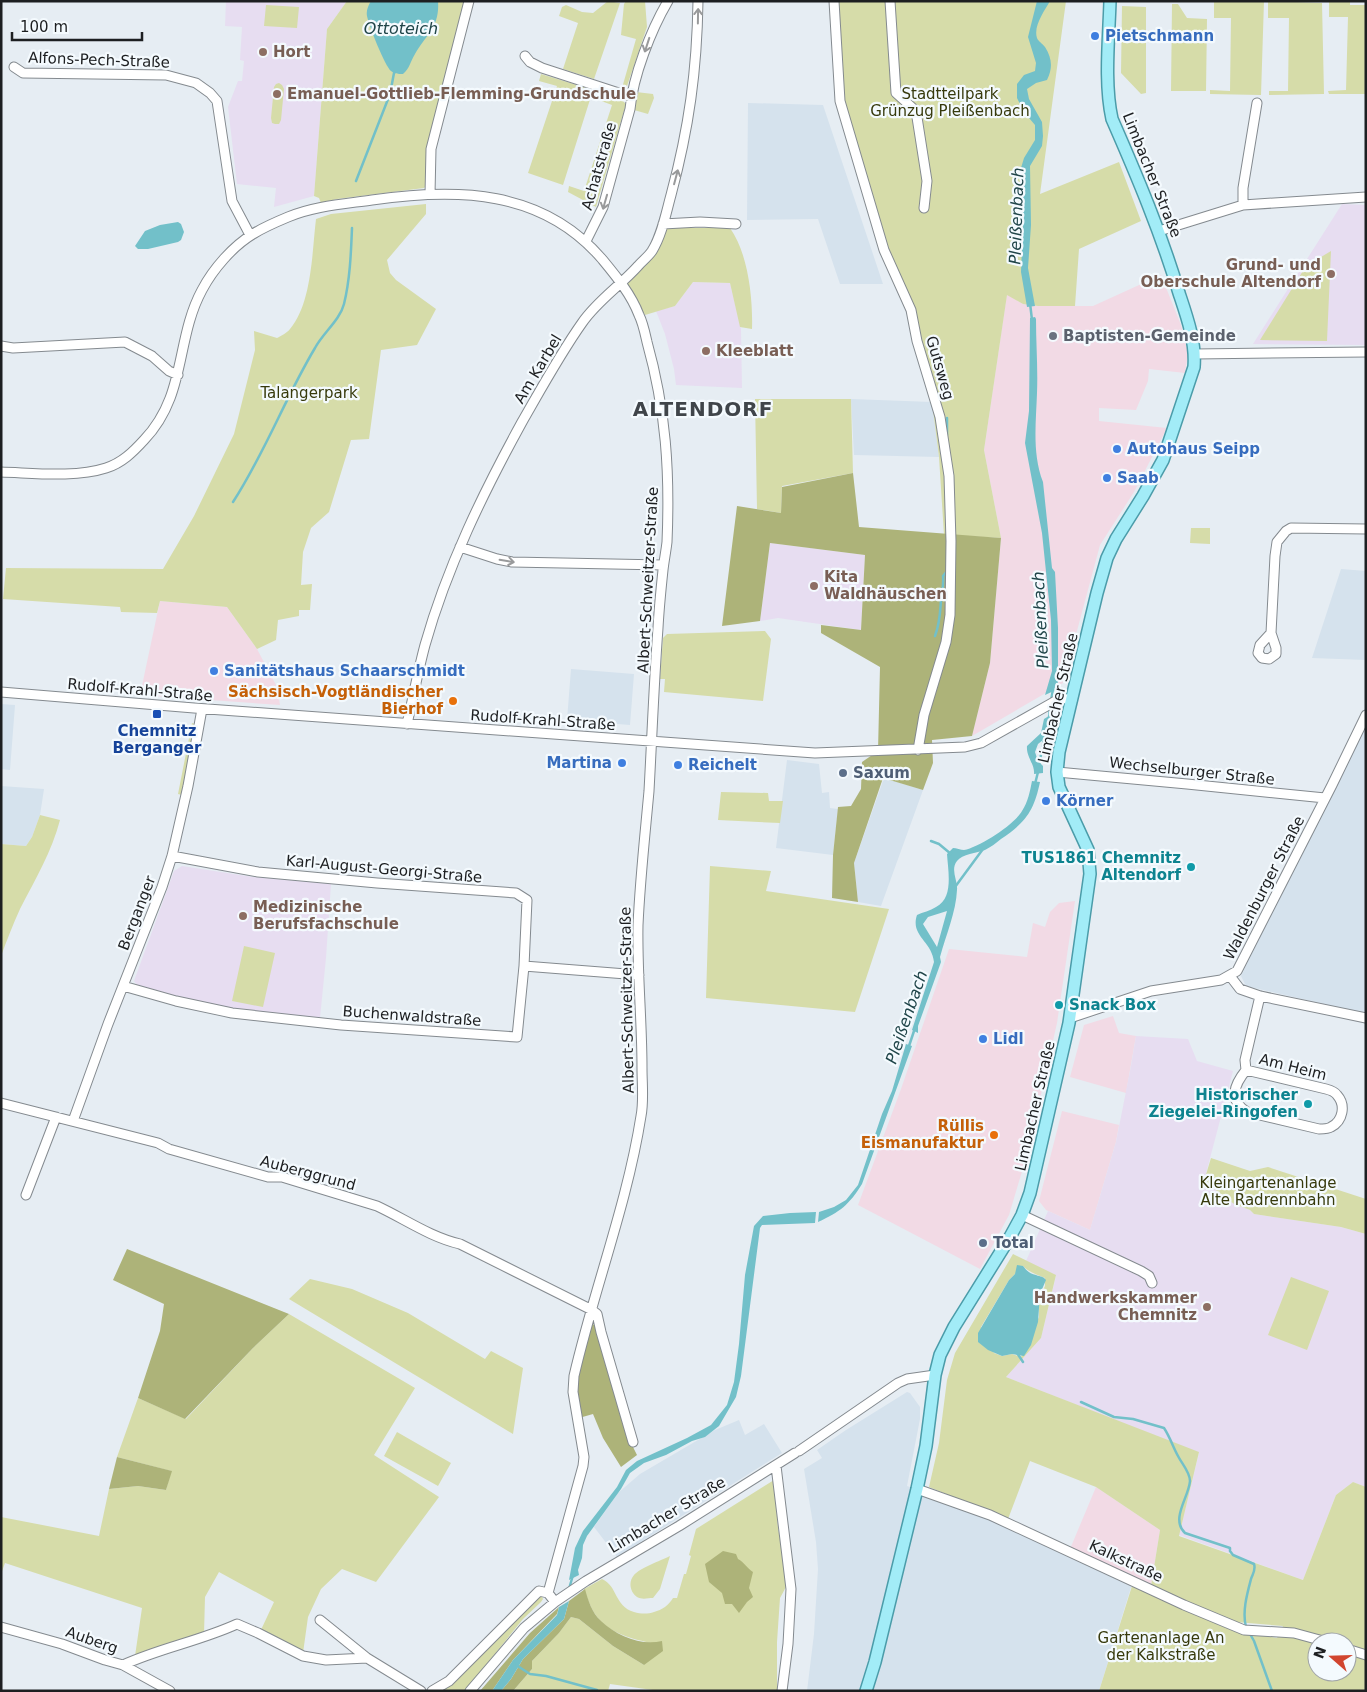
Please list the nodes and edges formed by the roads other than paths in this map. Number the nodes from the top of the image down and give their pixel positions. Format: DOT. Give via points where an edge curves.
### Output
graph roads {
  1 [pos="469,1"];
  2 [pos="668,1"];
  3 [pos="698,1"];
  4 [pos="834,1"];
  5 [pos="890,1"];
  6 [pos="1110,1"];
  7 [pos="525,56"];
  8 [pos="14,67"];
  9 [pos="631,97"];
  10 [pos="1257,103"];
  11 [pos="430,194"];
  12 [pos="1366,197"];
  13 [pos="1243,205"];
  14 [pos="924,208"];
  15 [pos="663,224"];
  16 [pos="736,224"];
  17 [pos="1159,231"];
  18 [pos="250,235"];
  19 [pos="586,241"];
  20 [pos="621,282"];
  21 [pos="1,346"];
  22 [pos="1366,352"];
  23 [pos="1195,354"];
  24 [pos="178,375"];
  25 [pos="1,472"];
  26 [pos="1366,530"];
  27 [pos="460,547"];
  28 [pos="663,565"];
  29 [pos="1272,633"];
  30 [pos="1,692"];
  31 [pos="1066,699"];
  32 [pos="202,709"];
  33 [pos="1366,715"];
  34 [pos="407,724"];
  35 [pos="652,741"];
  36 [pos="918,750"];
  37 [pos="1057,772"];
  38 [pos="1325,798"];
  39 [pos="172,856"];
  40 [pos="524,966"];
  41 [pos="639,975"];
  42 [pos="1230,976"];
  43 [pos="123,986"];
  44 [pos="1260,996"];
  45 [pos="1070,1018"];
  46 [pos="1366,1018"];
  47 [pos="1246,1070"];
  48 [pos="1,1103"];
  49 [pos="56,1117"];
  50 [pos="73,1121"];
  51 [pos="26,1195"];
  52 [pos="1022,1215"];
  53 [pos="1152,1283"];
  54 [pos="592,1310"];
  55 [pos="935,1375"];
  56 [pos="634,1442"];
  57 [pos="776,1466"];
  58 [pos="917,1489"];
  59 [pos="548,1593"];
  60 [pos="555,1602"];
  61 [pos="320,1620"];
  62 [pos="1,1626"];
  63 [pos="1307,1637"];
  64 [pos="367,1658"];
  65 [pos="123,1665"];
  66 [pos="170,1691"];
  67 [pos="421,1691"];
  68 [pos="432,1691"];
  69 [pos="470,1691"];
  70 [pos="782,1691"];
  71 [pos="866,1691"];
  1 -- 11 [label="street" via="431,149"];
  2 -- 9 [label="street, Achatstraße, one-way" via="650,38"];
  15 -- 3 [label="street, Am Karbel, one-way" via="691,104 698,41"];
  4 -- 36 [label="street, Gutsweg" via="840,101 884,250 911,310 940,417 949,476 950,616"];
  5 -- 14 [label="street" via="896,94 916,111 927,181"];
  6 -- 17 [label="main road, Limbacher Straße" via="1108,85 1112,119"];
  7 -- 9 [label="street" via="542,68"];
  8 -- 18 [label="street, Alfons-Pech-Straße" via="23,73 166,75 196,83 217,101 232,201"];
  9 -- 19 [label="street, Achatstraße, one-way" via="603,207"];
  10 -- 13 [label="street"];
  11 -- 18 [label="street, Albert-Schweitzer-Straße" via="368,200 294,214"];
  11 -- 19 [label="street, Albert-Schweitzer-Straße" via="496,198 550,217"];
  12 -- 13 [label="street"];
  13 -- 17 [label="street"];
  15 -- 16 [label="street"];
  15 -- 20 [label="street, Am Karbel" via="651,252"];
  17 -- 23 [label="main road, Limbacher Straße"];
  18 -- 24 [label="street, Albert-Schweitzer-Straße" via="203,287 191,313"];
  19 -- 20 [label="street, Albert-Schweitzer-Straße"];
  20 -- 27 [label="street, Am Karbel" via="596,304 582,322 543,386 494,473"];
  20 -- 28 [label="street, Albert-Schweitzer-Straße" via="639,314 657,377 665,428 666,547"];
  21 -- 24 [label="street" via="21,348 125,342"];
  22 -- 23 [label="street"];
  23 -- 31 [label="main road, Limbacher Straße" via="1194,367 1162,460 1107,558"];
  24 -- 25 [label="street, Albert-Schweitzer-Straße" via="162,417 127,458 92,472"];
  26 -- 29 [label="street" via="1290,528 1286,531 1278,542 1275,556"];
  27 -- 28 [label="street, one-way" via="512,562"];
  27 -- 34 [label="street, Am Karbel" via="427,640"];
  28 -- 35 [label="street, Albert-Schweitzer-Straße"];
  30 -- 32 [label="street, Rudolf-Krahl-Straße"];
  31 -- 36 [label="street, Rudolf-Krahl-Straße" via="1041,709 981,743"];
  31 -- 37 [label="main road, Limbacher Straße"];
  32 -- 34 [label="street, Rudolf-Krahl-Straße"];
  32 -- 39 [label="street, Berganger"];
  33 -- 38 [label="street, Waldenburger Straße"];
  34 -- 35 [label="street, Rudolf-Krahl-Straße"];
  35 -- 36 [label="street, Rudolf-Krahl-Straße" via="815,753"];
  35 -- 41 [label="street, Albert-Schweitzer-Straße" via="638,925"];
  37 -- 38 [label="street, Wechselburger Straße"];
  37 -- 45 [label="main road, Limbacher Straße" via="1059,787 1088,850 1090,862"];
  38 -- 42 [label="street, Waldenburger Straße" via="1237,972"];
  39 -- 40 [label="street, Karl-August-Georgi-Straße" via="258,872 516,893 527,900"];
  39 -- 43 [label="street, Berganger"];
  40 -- 41 [label="street"];
  40 -- 43 [label="street, Buchenwaldstraße" via="517,1037 232,1013 176,1002"];
  41 -- 54 [label="street, Albert-Schweitzer-Straße" via="642,1111 632,1162"];
  42 -- 44 [label="street" via="1240,989"];
  42 -- 45 [label="street, Waldenburger Straße" via="1150,991"];
  43 -- 50 [label="street, Berganger"];
  44 -- 46 [label="street"];
  44 -- 47 [label="street, Am Heim"];
  45 -- 52 [label="main road, Limbacher Straße" via="1044,1137"];
  47 -- 47 [label="street, Am Heim" via="1238,1080 1234,1098 1247,1112 1319,1129 1330,1128 1338,1121 1342,1103 1336,1094"];
  48 -- 49 [label="street, Auberggrund"];
  49 -- 50 [label="street, Auberggrund"];
  49 -- 51 [label="street"];
  50 -- 54 [label="street, Auberggrund" via="377,1206 398,1219 460,1244"];
  52 -- 53 [label="street" via="1141,1271 1149,1276"];
  52 -- 55 [label="main road, Limbacher Straße" via="954,1327 940,1355"];
  54 -- 56 [label="street" via="598,1314"];
  54 -- 59 [label="street" via="573,1385 583,1466"];
  55 -- 57 [label="street, Limbacher Straße" via="898,1383"];
  55 -- 58 [label="main road"];
  57 -- 60 [label="street, Limbacher Straße"];
  57 -- 70 [label="street" via="791,1589"];
  58 -- 63 [label="street, Kalkstraße" via="990,1515 1244,1630"];
  58 -- 71 [label="main road"];
  59 -- 60 [label="street"];
  59 -- 68 [label="street" via="539,1591 449,1681"];
  60 -- 69 [label="street, Limbacher Straße" via="524,1628"];
  61 -- 64 [label="street"];
  62 -- 65 [label="street, Auberg"];
  64 -- 65 [label="street" via="326,1660 303,1656 236,1624"];
  64 -- 67 [label="street"];
  65 -- 66 [label="street, Auberg"];
}
